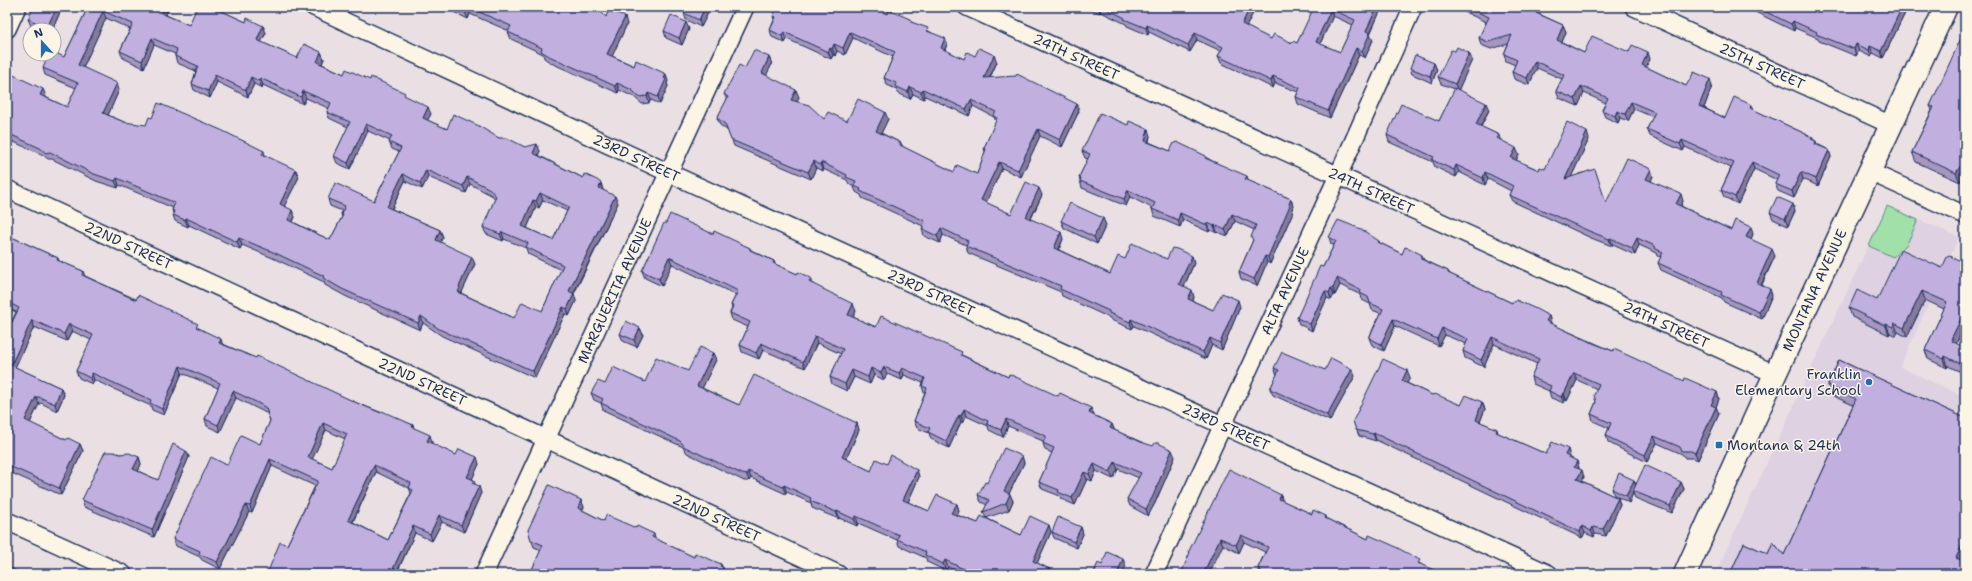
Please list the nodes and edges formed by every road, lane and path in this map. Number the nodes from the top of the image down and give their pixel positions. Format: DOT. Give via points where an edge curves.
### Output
graph roads {
  1 [pos="17,7"];
  2 [pos="314,7"];
  3 [pos="745,7"];
  4 [pos="967,7"];
  5 [pos="1413,7"];
  6 [pos="1634,7"];
  7 [pos="1946,7"];
  8 [pos="7,29"];
  9 [pos="1891,124"];
  10 [pos="1870,172"];
  11 [pos="669,174"];
  12 [pos="1338,176"];
  13 [pos="7,189"];
  14 [pos="1965,215"];
  15 [pos="1775,374"];
  16 [pos="1222,424"];
  17 [pos="547,438"];
  18 [pos="7,521"];
  19 [pos="123,574"];
  20 [pos="484,574"];
  21 [pos="838,574"];
  22 [pos="1154,574"];
  23 [pos="1549,574"];
  24 [pos="1685,574"];
  1 -- 8 [label="street"];
  2 -- 11 [label="street, 23RD STREET"];
  3 -- 11 [label="street, MARGUERITA AVENUE"];
  4 -- 12 [label="street, 24TH STREET"];
  5 -- 12 [label="street, ALTA AVENUE"];
  6 -- 9 [label="street, 25TH STREET"];
  7 -- 9 [label="street, MONTANA AVENUE"];
  9 -- 10 [label="street, MONTANA AVENUE"];
  10 -- 14 [label="street"];
  10 -- 15 [label="street, MONTANA AVENUE"];
  11 -- 16 [label="street, 23RD STREET"];
  11 -- 17 [label="street, MARGUERITA AVENUE"];
  12 -- 15 [label="street, 24TH STREET"];
  12 -- 16 [label="street, ALTA AVENUE"];
  13 -- 17 [label="street, 22ND STREET"];
  15 -- 24 [label="street, MONTANA AVENUE"];
  16 -- 22 [label="street, ALTA AVENUE"];
  16 -- 23 [label="street, 23RD STREET"];
  17 -- 20 [label="street, MARGUERITA AVENUE"];
  17 -- 21 [label="street, 22ND STREET"];
  18 -- 19 [label="street"];
}
